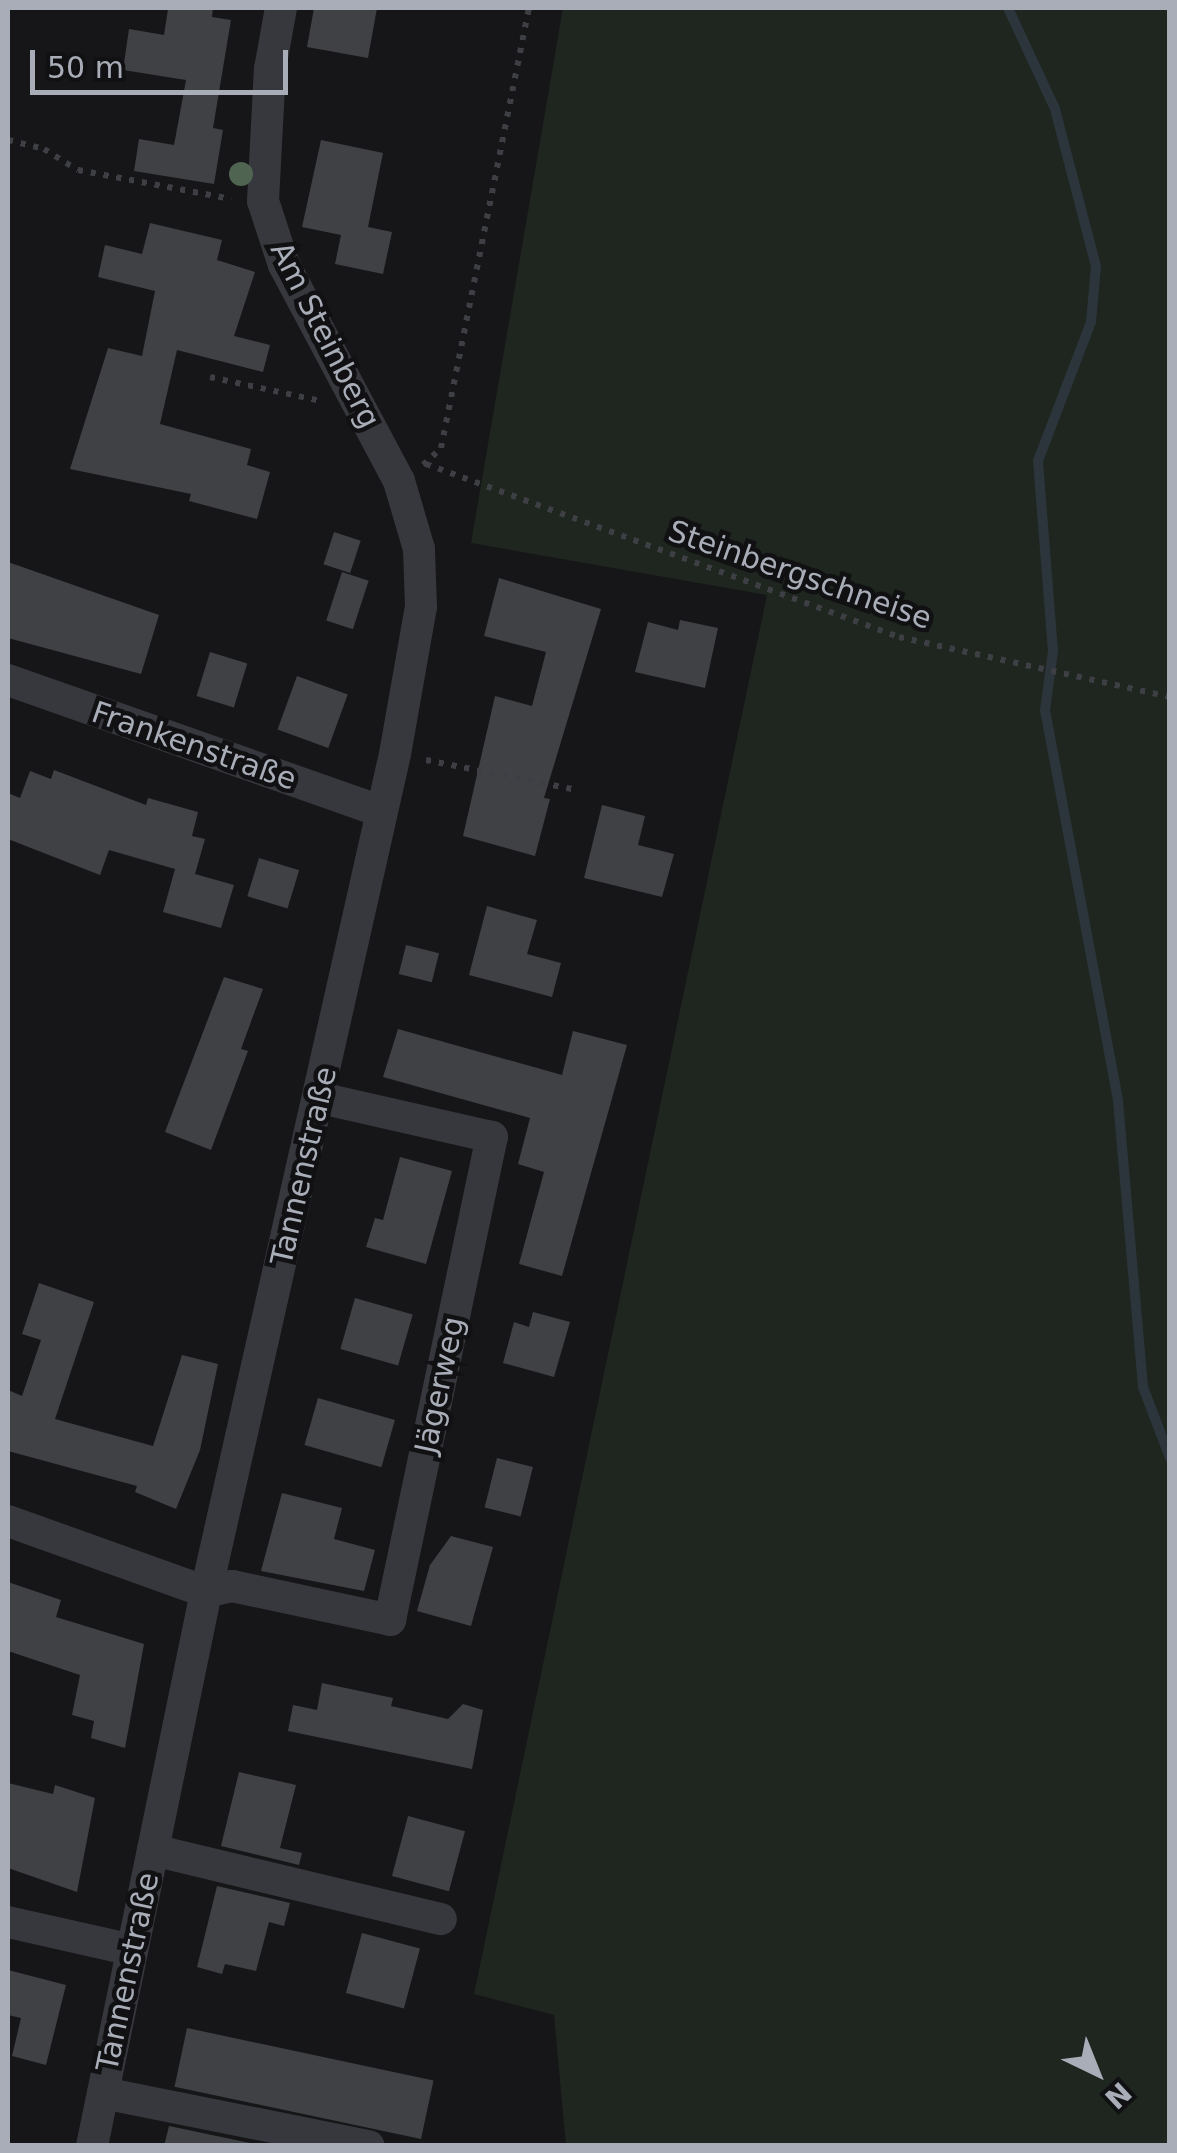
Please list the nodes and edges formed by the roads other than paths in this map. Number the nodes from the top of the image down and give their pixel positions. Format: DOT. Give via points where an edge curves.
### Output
graph roads {
  1 [pos="281,8"];
  2 [pos="412,472"];
  3 [pos="8,680"];
  4 [pos="381,812"];
  5 [pos="320,1098"];
  6 [pos="8,1521"];
  7 [pos="206,1592"];
  8 [pos="153,1850"];
  9 [pos="442,1919"];
  10 [pos="8,1922"];
  11 [pos="132,1950"];
  12 [pos="103,2093"];
  13 [pos="92,2146"];
  14 [pos="369,2146"];
  1 -- 2 [label="street, Am Steinberg" via="270,69 263,201 284,265 362,410"];
  2 -- 4 [label="street, Tannenstraße" via="424,581"];
  3 -- 4 [label="street, Frankenstraße"];
  4 -- 5 [label="street, Tannenstraße"];
  5 -- 7 [label="street, Tannenstraße"];
  5 -- 7 [label="street, Jägerweg" via="492,1137 390,1620 232,1586"];
  6 -- 7 [label="street"];
  7 -- 8 [label="street, Tannenstraße"];
  8 -- 9 [label="street, Tannenstraße"];
  8 -- 11 [label="street, Tannenstraße"];
  10 -- 11 [label="street"];
  11 -- 12 [label="street, Tannenstraße"];
  12 -- 13 [label="street, Tannenstraße"];
  12 -- 14 [label="street, Tannenstraße"];
}
